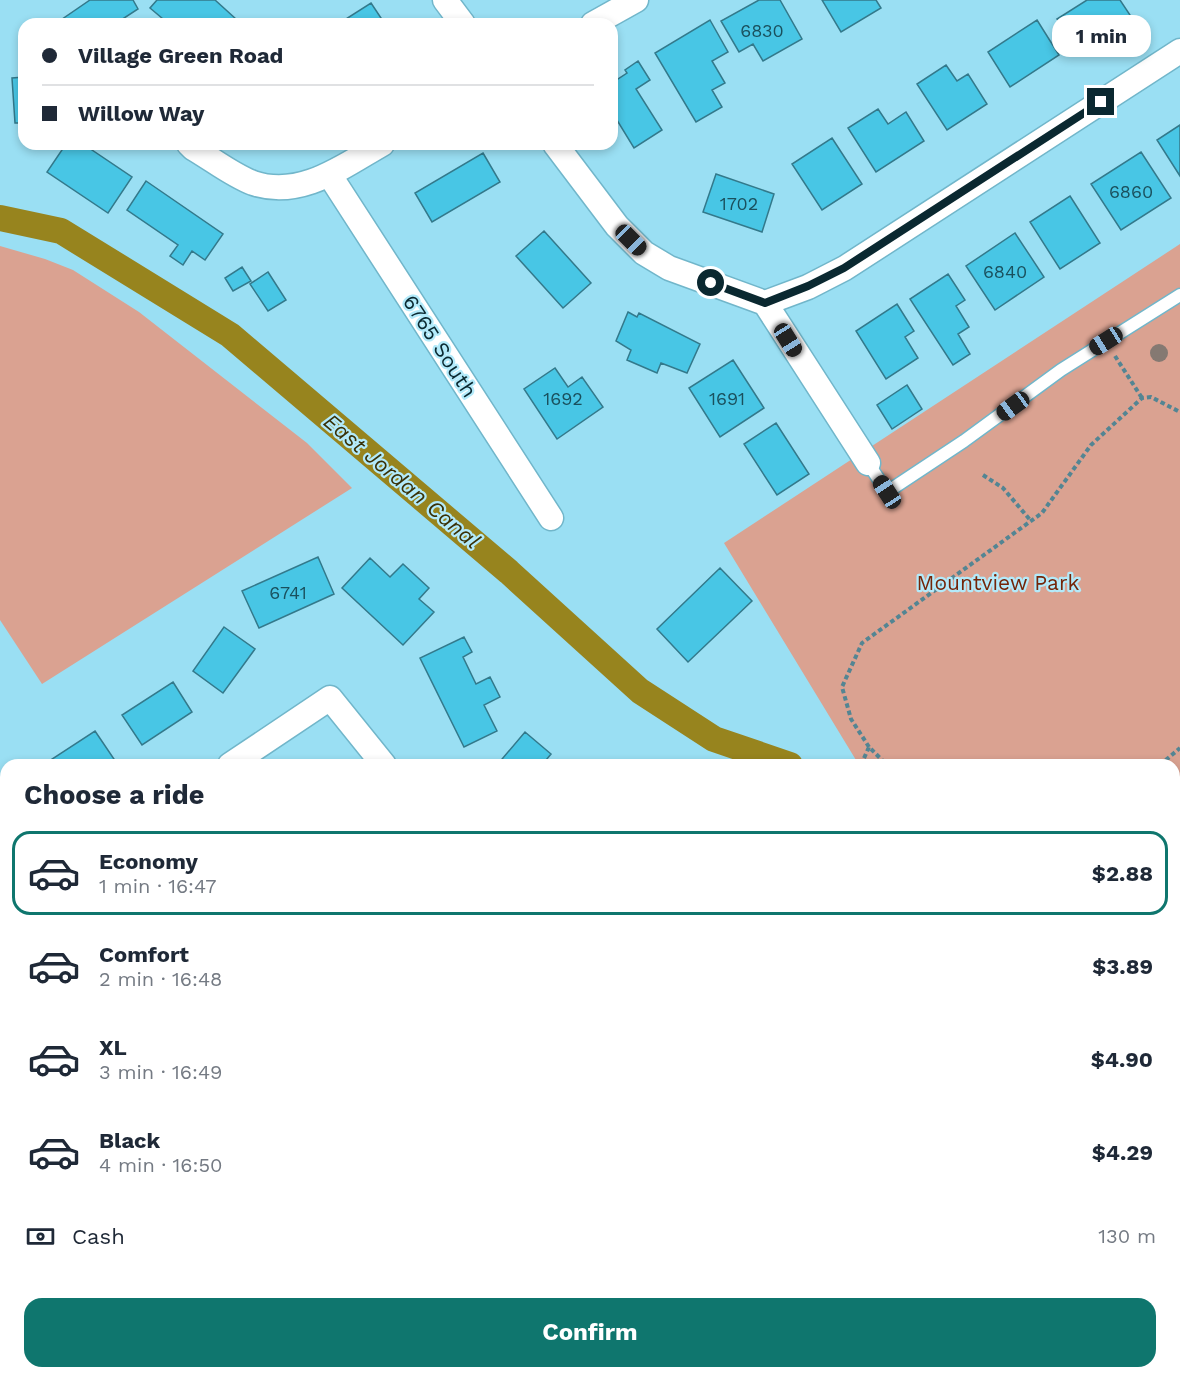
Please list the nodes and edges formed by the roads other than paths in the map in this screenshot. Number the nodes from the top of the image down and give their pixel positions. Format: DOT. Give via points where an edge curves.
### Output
graph roads {
  1 [pos="445,0"];
  2 [pos="636,0"];
  3 [pos="458,18"];
  4 [pos="604,18"];
  5 [pos="1180,51"];
  6 [pos="196,150"];
  7 [pos="371,150"];
  8 [pos="560,150"];
  9 [pos="329,174"];
  10 [pos="1180,295"];
  11 [pos="765,303"];
  12 [pos="868,463"];
  13 [pos="550,518"];
  14 [pos="239,759"];
  15 [pos="379,759"];
  1 -- 3 [label="street"];
  2 -- 4 [label="street"];
  5 -- 11 [label="street" via="844,268"];
  6 -- 9 [label="street" via="251,182 272,188 296,187"];
  7 -- 9 [label="street"];
  8 -- 11 [label="street" via="617,226 644,253 669,268"];
  9 -- 13 [label="street, 6765 South"];
  10 -- 12 [label="lane" via="1062,370 887,492"];
  11 -- 12 [label="street"];
  14 -- 15 [label="street" via="330,698"];
}
